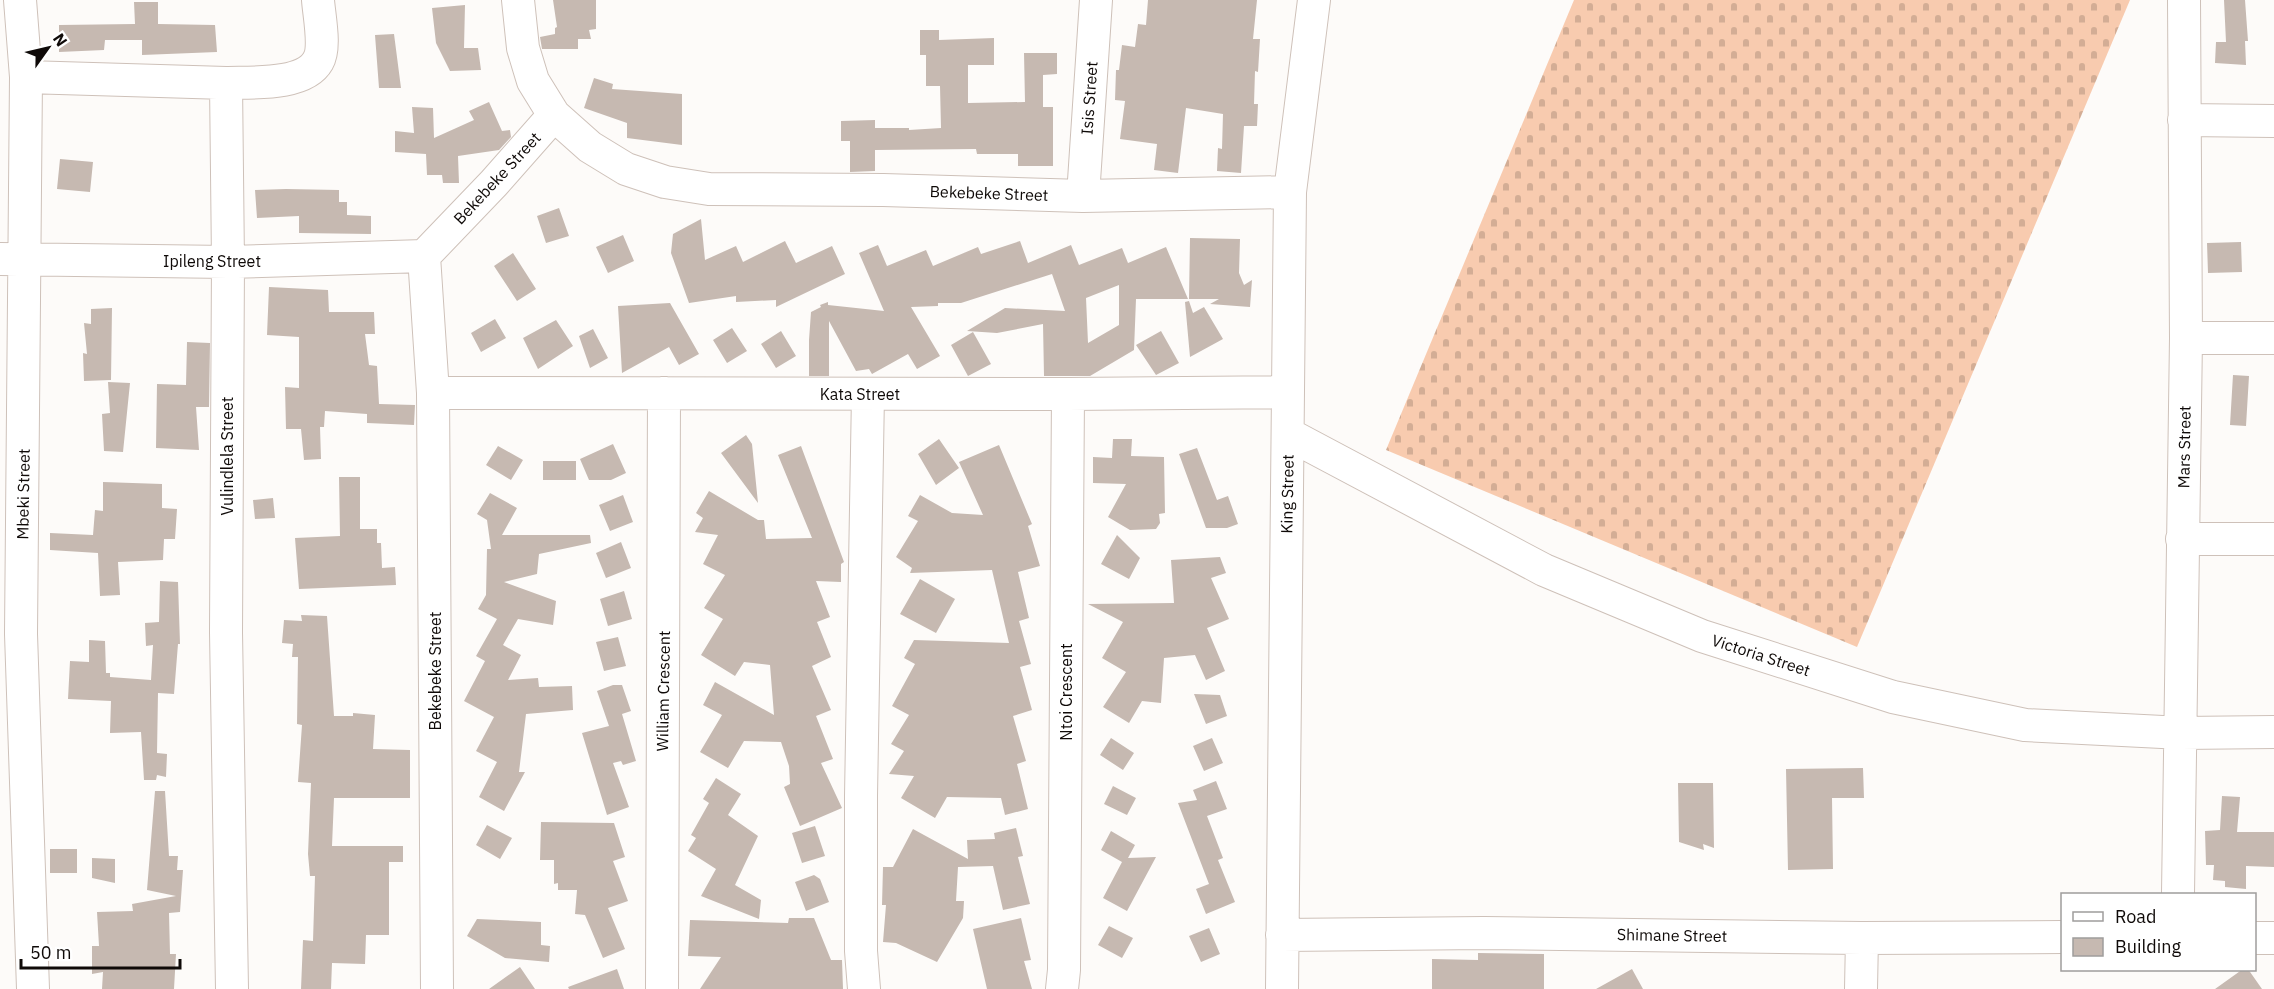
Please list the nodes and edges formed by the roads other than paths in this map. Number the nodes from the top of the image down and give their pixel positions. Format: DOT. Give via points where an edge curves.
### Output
graph roads {
  1 [pos="20,0"];
  2 [pos="318,0"];
  3 [pos="518,0"];
  4 [pos="1096,0"];
  5 [pos="1314,0"];
  6 [pos="2184,0"];
  7 [pos="26,77"];
  8 [pos="226,83"];
  9 [pos="554,116"];
  10 [pos="2184,120"];
  11 [pos="2274,121"];
  12 [pos="1290,192"];
  13 [pos="1083,196"];
  14 [pos="424,256"];
  15 [pos="13,259"];
  16 [pos="228,262"];
  17 [pos="2186,338"];
  18 [pos="2274,338"];
  19 [pos="1287,392"];
  20 [pos="433,393"];
  21 [pos="664,393"];
  22 [pos="868,394"];
  23 [pos="1068,394"];
  24 [pos="1288,434"];
  25 [pos="2182,539"];
  26 [pos="2274,539"];
  27 [pos="2274,732"];
  28 [pos="2182,733"];
  29 [pos="2178,893"];
  30 [pos="1282,935"];
  31 [pos="2061,937"];
  32 [pos="1862,938"];
  33 [pos="2256,938"];
  34 [pos="2274,938"];
  35 [pos="33,989"];
  36 [pos="232,989"];
  37 [pos="437,989"];
  38 [pos="662,989"];
  39 [pos="864,989"];
  40 [pos="1062,989"];
  41 [pos="1282,989"];
  42 [pos="1861,989"];
  1 -- 7 [label="street, Mbeki Street"];
  2 -- 8 [label="street" via="322,43 319,60 312,67 282,80"];
  3 -- 9 [label="street" via="523,48 533,81"];
  4 -- 13 [label="street, Isis Street"];
  5 -- 12 [label="street, King Street"];
  6 -- 10 [label="street, Mars Street"];
  7 -- 8 [label="street"];
  7 -- 15 [label="street, Mbeki Street"];
  8 -- 16 [label="street, Vulindlela Street"];
  9 -- 13 [label="street, Bekebeke Street" via="590,147 626,169 665,182 709,189"];
  9 -- 14 [label="street, Bekebeke Street"];
  10 -- 11 [label="street"];
  10 -- 17 [label="street, Mars Street"];
  12 -- 13 [label="street, Bekebeke Street"];
  12 -- 19 [label="street, King Street"];
  14 -- 16 [label="street, Ipileng Street"];
  14 -- 20 [label="street, Bekebeke Street"];
  15 -- 16 [label="street, Ipileng Street"];
  15 -- 35 [label="street, Mbeki Street"];
  16 -- 36 [label="street, Vulindlela Street" via="226,632"];
  17 -- 18 [label="street"];
  17 -- 25 [label="street, Mars Street"];
  19 -- 23 [label="street, Kata Street"];
  19 -- 24 [label="street, King Street"];
  20 -- 21 [label="street, Kata Street"];
  20 -- 37 [label="street, Bekebeke Street"];
  21 -- 22 [label="street, Kata Street"];
  21 -- 38 [label="street, William Crescent"];
  22 -- 23 [label="street, Kata Street"];
  22 -- 39 [label="street" via="861,796"];
  23 -- 40 [label="street, Ntoi Crescent"];
  24 -- 28 [label="street, Victoria Street" via="1544,570 1702,636 1893,697 2025,725"];
  24 -- 30 [label="street, King Street"];
  25 -- 26 [label="street"];
  25 -- 28 [label="street, Mars Street"];
  27 -- 28 [label="street, Victoria Street"];
  28 -- 29 [label="street, Mars Street"];
  30 -- 32 [label="street, Shimane Street" via="1484,933"];
  30 -- 41 [label="street, King Street"];
  31 -- 32 [label="street, Shimane Street"];
  32 -- 42 [label="street"];
  33 -- 34 [label="street"];
}
